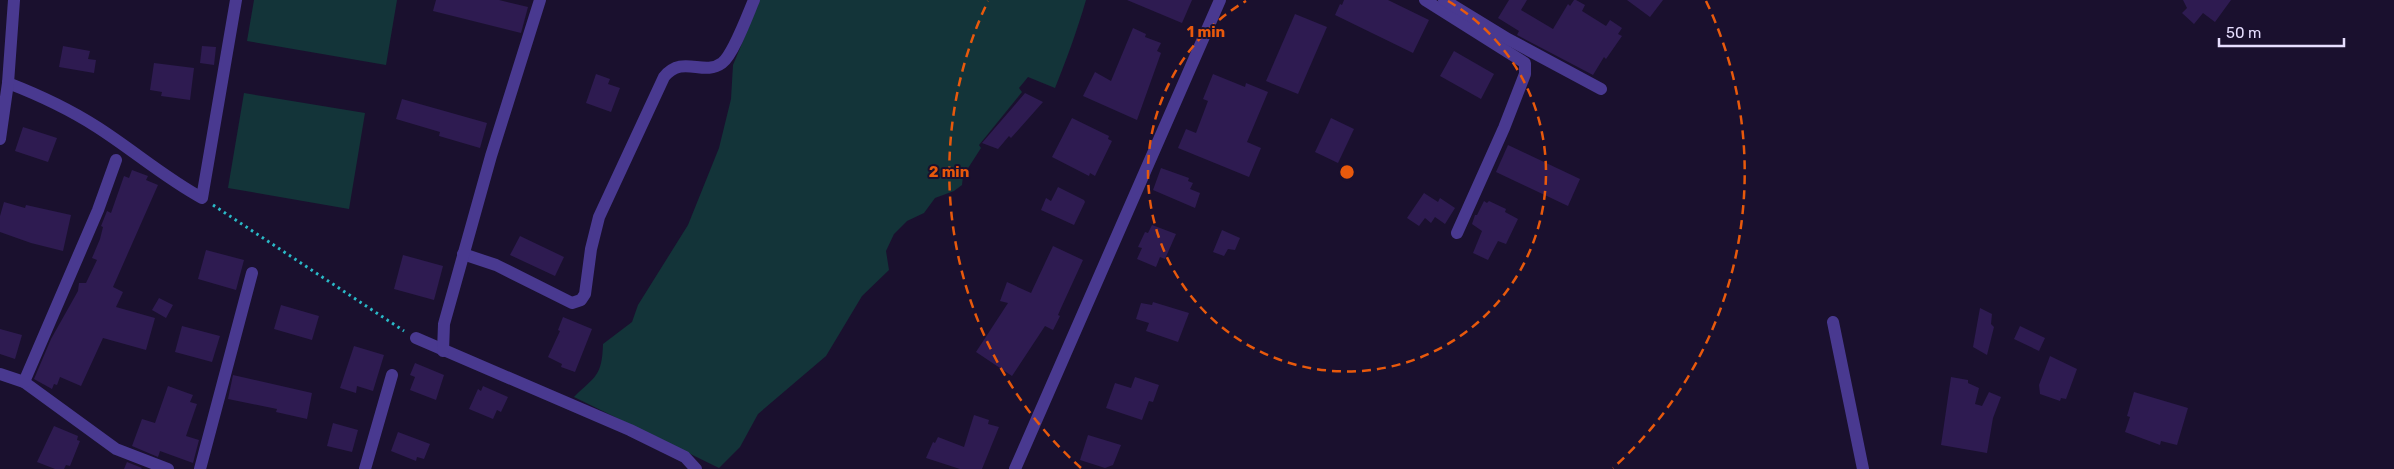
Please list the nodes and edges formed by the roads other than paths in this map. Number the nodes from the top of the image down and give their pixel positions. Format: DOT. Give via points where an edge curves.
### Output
graph roads {
  1 [pos="14,0"];
  2 [pos="236,0"];
  3 [pos="540,0"];
  4 [pos="754,0"];
  5 [pos="1220,0"];
  6 [pos="1426,0"];
  7 [pos="1444,0"];
  8 [pos="8,83"];
  9 [pos="1601,89"];
  10 [pos="0,139"];
  11 [pos="116,160"];
  12 [pos="1457,233"];
  13 [pos="463,254"];
  14 [pos="252,273"];
  15 [pos="1833,322"];
  16 [pos="416,338"];
  17 [pos="443,351"];
  18 [pos="0,374"];
  19 [pos="392,375"];
  20 [pos="24,382"];
  21 [pos="168,469"];
  22 [pos="200,469"];
  23 [pos="365,469"];
  24 [pos="696,469"];
  25 [pos="1015,469"];
  26 [pos="1863,469"];
  1 -- 8 [label="street"];
  2 -- 8 [label="street" via="202,198 174,183 99,128 46,98"];
  3 -- 13 [label="street"];
  4 -- 13 [label="street" via="722,63 708,67 681,65 664,77 599,217 585,294 581,300 572,303 496,265"];
  5 -- 25 [label="street"];
  6 -- 12 [label="street" via="1525,63 1525,74 1504,128"];
  7 -- 9 [label="street"];
  8 -- 10 [label="street"];
  11 -- 20 [label="street" via="98,210"];
  13 -- 17 [label="street" via="444,324"];
  14 -- 22 [label="street"];
  15 -- 26 [label="street"];
  16 -- 17 [label="street"];
  17 -- 24 [label="street" via="630,430 685,458"];
  18 -- 20 [label="street"];
  19 -- 23 [label="street"];
  20 -- 21 [label="street" via="116,449"];
}
